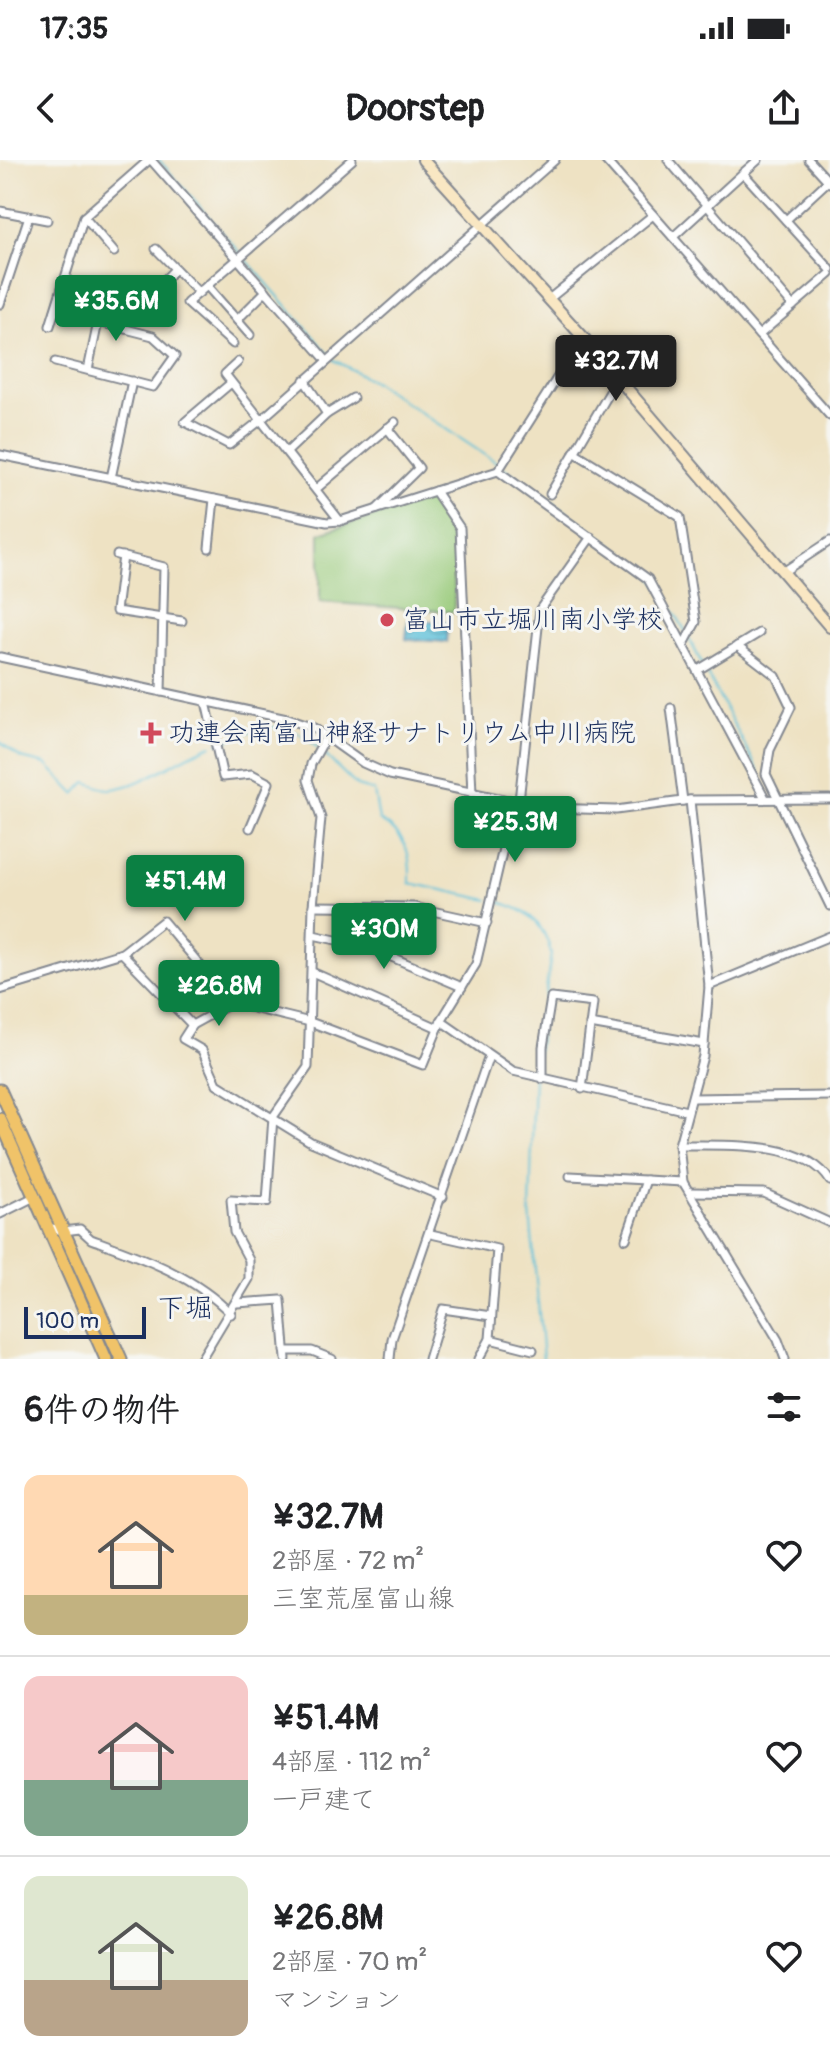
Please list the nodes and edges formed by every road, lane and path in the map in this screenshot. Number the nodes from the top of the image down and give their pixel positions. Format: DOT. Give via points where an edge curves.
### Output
graph roads {
  1 [pos="150,160"];
  2 [pos="352,160"];
  3 [pos="423,160"];
  4 [pos="555,160"];
  5 [pos="605,160"];
  6 [pos="668,160"];
  7 [pos="758,160"];
  8 [pos="809,160"];
  9 [pos="743,173"];
  10 [pos="829,182"];
  11 [pos="708,205"];
  12 [pos="0,211"];
  13 [pos="653,215"];
  14 [pos="29,216"];
  15 [pos="84,217"];
  16 [pos="47,220"];
  17 [pos="786,220"];
  18 [pos="482,224"];
  19 [pos="673,237"];
  20 [pos="156,249"];
  21 [pos="114,252"];
  22 [pos="237,259"];
  23 [pos="175,269"];
  24 [pos="830,272"];
  25 [pos="207,286"];
  26 [pos="266,291"];
  27 [pos="199,293"];
  28 [pos="1,298"];
  29 [pos="549,299"];
  30 [pos="793,306"];
  31 [pos="55,311"];
  32 [pos="237,320"];
  33 [pos="98,322"];
  34 [pos="50,326"];
  35 [pos="118,327"];
  36 [pos="250,335"];
  37 [pos="759,335"];
  38 [pos="583,337"];
  39 [pos="233,344"];
  40 [pos="326,360"];
  41 [pos="55,362"];
  42 [pos="238,362"];
  43 [pos="88,370"];
  44 [pos="618,378"];
  45 [pos="304,380"];
  46 [pos="132,381"];
  47 [pos="231,383"];
  48 [pos="353,398"];
  49 [pos="327,414"];
  50 [pos="830,416"];
  51 [pos="261,420"];
  52 [pos="395,422"];
  53 [pos="387,428"];
  54 [pos="287,452"];
  55 [pos="574,452"];
  56 [pos="0,455"];
  57 [pos="498,471"];
  58 [pos="111,478"];
  59 [pos="316,489"];
  60 [pos="435,491"];
  61 [pos="550,494"];
  62 [pos="214,499"];
  63 [pos="376,510"];
  64 [pos="340,521"];
  65 [pos="591,537"];
  66 [pos="830,541"];
  67 [pos="209,548"];
  68 [pos="783,572"];
  69 [pos="162,617"];
  70 [pos="182,621"];
  71 [pos="830,627"];
  72 [pos="759,633"];
  73 [pos="684,644"];
  74 [pos="737,646"];
  75 [pos="0,657"];
  76 [pos="698,670"];
  77 [pos="161,692"];
  78 [pos="206,702"];
  79 [pos="671,708"];
  80 [pos="327,735"];
  81 [pos="472,793"];
  82 [pos="765,798"];
  83 [pos="779,799"];
  84 [pos="830,799"];
  85 [pos="509,800"];
  86 [pos="519,801"];
  87 [pos="686,801"];
  88 [pos="250,828"];
  89 [pos="313,906"];
  90 [pos="830,906"];
  91 [pos="487,923"];
  92 [pos="313,935"];
  93 [pos="830,936"];
  94 [pos="122,953"];
  95 [pos="312,972"];
  96 [pos="709,986"];
  97 [pos="462,987"];
  98 [pos="0,990"];
  99 [pos="232,1003"];
  100 [pos="310,1022"];
  101 [pos="440,1024"];
  102 [pos="590,1024"];
  103 [pos="192,1025"];
  104 [pos="704,1044"];
  105 [pos="489,1056"];
  106 [pos="543,1079"];
  107 [pos="582,1089"];
  108 [pos="0,1090"];
  109 [pos="830,1096"];
  110 [pos="693,1098"];
  111 [pos="687,1111"];
  112 [pos="273,1117"];
  113 [pos="0,1119"];
  114 [pos="679,1145"];
  115 [pos="570,1176"];
  116 [pos="646,1180"];
  117 [pos="830,1181"];
  118 [pos="683,1182"];
  119 [pos="690,1192"];
  120 [pos="40,1194"];
  121 [pos="443,1197"];
  122 [pos="0,1214"];
  123 [pos="830,1223"];
  124 [pos="48,1227"];
  125 [pos="63,1231"];
  126 [pos="431,1234"];
  127 [pos="626,1239"];
  128 [pos="237,1303"];
  129 [pos="231,1314"];
  130 [pos="491,1316"];
  131 [pos="490,1339"];
  132 [pos="533,1350"];
  133 [pos="286,1355"];
  134 [pos="106,1359"];
  135 [pos="121,1359"];
  136 [pos="201,1359"];
  137 [pos="332,1359"];
  138 [pos="390,1359"];
  139 [pos="428,1359"];
  140 [pos="479,1359"];
  141 [pos="785,1359"];
  1 -- 15 [label="street"];
  1 -- 22 [label="street"];
  2 -- 22 [label="street"];
  3 -- 18 [label="main road"];
  4 -- 18 [label="street"];
  5 -- 13 [label="street"];
  6 -- 11 [label="street"];
  7 -- 9 [label="street"];
  8 -- 10 [label="street"];
  9 -- 11 [label="street"];
  9 -- 17 [label="street"];
  10 -- 17 [label="street"];
  11 -- 19 [label="street"];
  11 -- 30 [label="street"];
  12 -- 14 [label="street"];
  13 -- 19 [label="street"];
  13 -- 29 [label="street"];
  14 -- 16 [label="street"];
  14 -- 28 [label="street"];
  15 -- 21 [label="street"];
  15 -- 31 [label="street"];
  17 -- 24 [label="street"];
  18 -- 29 [label="main road"];
  18 -- 40 [label="street"];
  19 -- 37 [label="street"];
  20 -- 23 [label="street"];
  22 -- 25 [label="street"];
  22 -- 26 [label="street"];
  23 -- 27 [label="street"];
  23 -- 35 [label="street"];
  24 -- 30 [label="street"];
  25 -- 27 [label="street"];
  25 -- 32 [label="street"];
  26 -- 32 [label="street"];
  26 -- 40 [label="street"];
  27 -- 39 [label="street" via="187,303"];
  29 -- 38 [label="main road"];
  30 -- 37 [label="street"];
  31 -- 33 [label="street"];
  31 -- 34 [label="street"];
  32 -- 36 [label="street"];
  33 -- 35 [label="street"];
  33 -- 43 [label="street"];
  35 -- 46 [label="street" via="153,336 175,356 153,387"];
  37 -- 50 [label="street"];
  38 -- 44 [label="main road"];
  38 -- 57 [label="street"];
  40 -- 45 [label="street"];
  41 -- 43 [label="street"];
  42 -- 47 [label="street" via="225,374"];
  43 -- 46 [label="street"];
  44 -- 55 [label="street"];
  44 -- 68 [label="main road"];
  45 -- 49 [label="street"];
  45 -- 51 [label="street"];
  46 -- 58 [label="street"];
  47 -- 51 [label="street"];
  47 -- 51 [label="street" via="185,422 229,445"];
  48 -- 49 [label="street"];
  49 -- 54 [label="street"];
  51 -- 54 [label="street"];
  52 -- 53 [label="street"];
  53 -- 59 [label="street"];
  53 -- 63 [label="street" via="419,468"];
  54 -- 59 [label="street"];
  55 -- 61 [label="street"];
  55 -- 73 [label="street" via="680,517 696,622"];
  56 -- 58 [label="street"];
  57 -- 60 [label="street"];
  57 -- 65 [label="street"];
  58 -- 62 [label="street"];
  59 -- 64 [label="street"];
  60 -- 63 [label="street"];
  60 -- 81 [label="street" via="460,528"];
  62 -- 64 [label="street"];
  62 -- 67 [label="street"];
  63 -- 64 [label="street"];
  65 -- 73 [label="street" via="648,579"];
  65 -- 86 [label="street" via="540,609"];
  66 -- 68 [label="street"];
  68 -- 71 [label="main road"];
  69 -- 69 [label="street" via="164,567 120,556 116,611"];
  69 -- 70 [label="street"];
  69 -- 77 [label="street"];
  72 -- 74 [label="street"];
  73 -- 76 [label="street"];
  74 -- 76 [label="street"];
  74 -- 83 [label="street" via="776,676 791,707 770,750 766,774"];
  75 -- 77 [label="street"];
  76 -- 82 [label="street"];
  77 -- 78 [label="street"];
  78 -- 80 [label="street" via="287,719"];
  78 -- 88 [label="street" via="223,777 252,774 269,783"];
  79 -- 87 [label="street"];
  80 -- 81 [label="street" via="363,763 390,775"];
  80 -- 89 [label="street" via="308,780 321,818"];
  81 -- 85 [label="street"];
  82 -- 83 [label="street"];
  82 -- 87 [label="street"];
  83 -- 84 [label="street"];
  83 -- 90 [label="street"];
  85 -- 86 [label="street"];
  85 -- 91 [label="street"];
  86 -- 87 [label="street" via="565,810"];
  87 -- 96 [label="street"];
  89 -- 91 [label="street" via="414,907"];
  89 -- 92 [label="street"];
  91 -- 97 [label="street" via="476,964"];
  92 -- 95 [label="street"];
  92 -- 97 [label="street" via="368,947"];
  93 -- 96 [label="street"];
  94 -- 98 [label="street"];
  94 -- 99 [label="street" via="163,921"];
  94 -- 103 [label="street"];
  95 -- 100 [label="street"];
  95 -- 101 [label="street"];
  96 -- 104 [label="street"];
  97 -- 101 [label="street"];
  99 -- 100 [label="street"];
  99 -- 103 [label="street"];
  100 -- 101 [label="street" via="423,1065"];
  100 -- 112 [label="street" via="308,1067"];
  101 -- 105 [label="street"];
  102 -- 104 [label="street"];
  102 -- 106 [label="street" via="593,1003 551,998"];
  102 -- 107 [label="street"];
  103 -- 112 [label="street" via="183,1039 202,1050 217,1084"];
  104 -- 110 [label="street"];
  105 -- 106 [label="street" via="513,1071"];
  105 -- 121 [label="street"];
  106 -- 107 [label="street"];
  107 -- 111 [label="street"];
  108 -- 120 [label="main road"];
  109 -- 110 [label="street"];
  110 -- 111 [label="street"];
  111 -- 114 [label="street"];
  112 -- 121 [label="street" via="311,1142"];
  112 -- 128 [label="street" via="267,1202 231,1200 234,1232 249,1260 249,1279"];
  113 -- 120 [label="main road"];
  114 -- 117 [label="street" via="766,1146 822,1167"];
  114 -- 118 [label="street"];
  115 -- 116 [label="street"];
  116 -- 118 [label="street"];
  116 -- 127 [label="street"];
  118 -- 119 [label="street"];
  119 -- 123 [label="street" via="764,1193"];
  119 -- 141 [label="street"];
  120 -- 122 [label="street"];
  120 -- 124 [label="main road"];
  120 -- 125 [label="main road"];
  121 -- 126 [label="street"];
  124 -- 125 [label="street"];
  124 -- 134 [label="main road"];
  125 -- 129 [label="street" via="80,1229 91,1239 187,1278"];
  125 -- 135 [label="main road"];
  126 -- 130 [label="street" via="497,1249"];
  126 -- 138 [label="street" via="392,1339"];
  128 -- 129 [label="street"];
  128 -- 133 [label="street" via="281,1300"];
  129 -- 136 [label="street"];
  130 -- 131 [label="street"];
  130 -- 139 [label="street" via="443,1309"];
  131 -- 132 [label="street"];
  131 -- 140 [label="street"];
  133 -- 137 [label="street" via="312,1351"];
}
